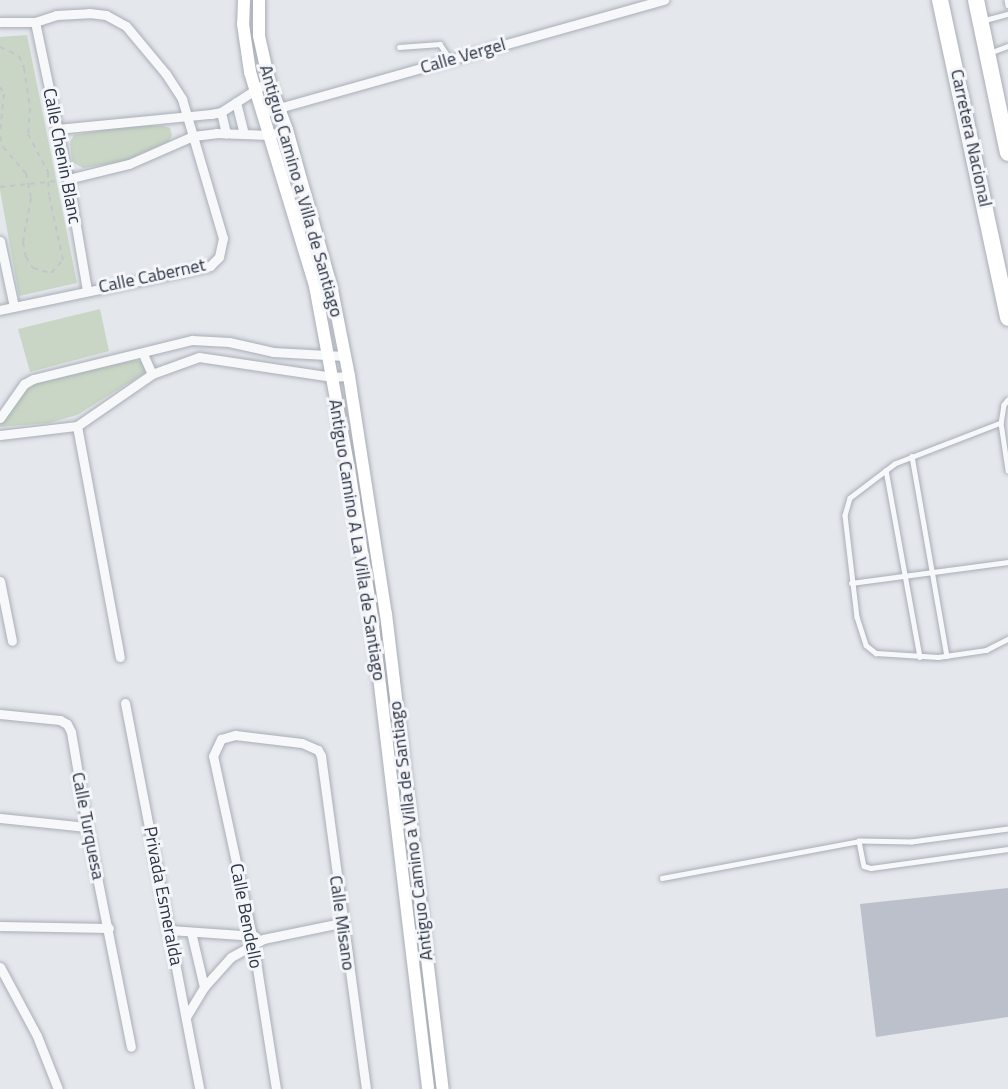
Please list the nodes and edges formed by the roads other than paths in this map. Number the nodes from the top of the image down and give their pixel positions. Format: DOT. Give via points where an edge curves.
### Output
graph roads {
  1 [pos="244,0"];
  2 [pos="259,0"];
  3 [pos="664,0"];
  4 [pos="940,0"];
  5 [pos="976,0"];
  6 [pos="1007,0"];
  7 [pos="1008,5"];
  8 [pos="1008,14"];
  9 [pos="0,22"];
  10 [pos="35,22"];
  11 [pos="981,22"];
  12 [pos="1008,46"];
  13 [pos="399,47"];
  14 [pos="988,53"];
  15 [pos="451,60"];
  16 [pos="269,81"];
  17 [pos="255,91"];
  18 [pos="236,102"];
  19 [pos="279,107"];
  20 [pos="221,112"];
  21 [pos="261,113"];
  22 [pos="187,118"];
  23 [pos="57,129"];
  24 [pos="287,130"];
  25 [pos="226,133"];
  26 [pos="244,133"];
  27 [pos="269,135"];
  28 [pos="193,136"];
  29 [pos="1008,153"];
  30 [pos="68,180"];
  31 [pos="0,241"];
  32 [pos="87,290"];
  33 [pos="14,307"];
  34 [pos="0,310"];
  35 [pos="1008,317"];
  36 [pos="143,354"];
  37 [pos="344,356"];
  38 [pos="329,357"];
  39 [pos="152,374"];
  40 [pos="349,376"];
  41 [pos="333,377"];
  42 [pos="1008,400"];
  43 [pos="0,418"];
  44 [pos="1001,423"];
  45 [pos="77,426"];
  46 [pos="0,435"];
  47 [pos="912,456"];
  48 [pos="886,470"];
  49 [pos="1008,470"];
  50 [pos="1008,562"];
  51 [pos="932,574"];
  52 [pos="906,576"];
  53 [pos="0,581"];
  54 [pos="851,583"];
  55 [pos="1008,639"];
  56 [pos="12,641"];
  57 [pos="947,656"];
  58 [pos="120,657"];
  59 [pos="920,657"];
  60 [pos="125,703"];
  61 [pos="0,714"];
  62 [pos="216,744"];
  63 [pos="0,818"];
  64 [pos="86,827"];
  65 [pos="1008,829"];
  66 [pos="859,841"];
  67 [pos="1008,849"];
  68 [pos="662,877"];
  69 [pos="341,923"];
  70 [pos="0,926"];
  71 [pos="109,928"];
  72 [pos="170,930"];
  73 [pos="191,932"];
  74 [pos="253,941"];
  75 [pos="0,967"];
  76 [pos="204,987"];
  77 [pos="187,1017"];
  78 [pos="131,1047"];
  79 [pos="58,1089"];
  80 [pos="199,1089"];
  81 [pos="276,1089"];
  82 [pos="366,1089"];
  83 [pos="428,1089"];
  84 [pos="443,1089"];
  1 -- 17 [label="street, Antiguo Camino A La Villa de Santiago" via="243,24"];
  2 -- 16 [label="street, Antiguo Camino a Villa de Santiago" via="259,36"];
  3 -- 15 [label="street, Calle Vergel"];
  4 -- 35 [label="highway, Carretera Nacional"];
  5 -- 11 [label="highway, Carretera Nacional"];
  6 -- 7 [label="lane"];
  8 -- 11 [label="lane"];
  9 -- 10 [label="street"];
  10 -- 22 [label="street" via="67,13 115,19 166,74"];
  10 -- 23 [label="street, Calle Chenin Blanc"];
  11 -- 14 [label="highway, Carretera Nacional"];
  12 -- 14 [label="lane"];
  13 -- 15 [label="lane" via="440,44"];
  14 -- 29 [label="highway, Carretera Nacional"];
  15 -- 19 [label="street, Calle Vergel"];
  16 -- 17 [label="street"];
  16 -- 19 [label="street, Antiguo Camino a Villa de Santiago"];
  17 -- 18 [label="street"];
  17 -- 21 [label="street, Antiguo Camino A La Villa de Santiago"];
  18 -- 20 [label="street"];
  18 -- 26 [label="street"];
  19 -- 21 [label="street, Calle Vergel"];
  19 -- 24 [label="street, Antiguo Camino a Villa de Santiago"];
  20 -- 22 [label="street"];
  20 -- 25 [label="street"];
  21 -- 27 [label="street, Antiguo Camino A La Villa de Santiago"];
  22 -- 23 [label="street"];
  22 -- 28 [label="street"];
  23 -- 30 [label="street, Calle Chenin Blanc"];
  24 -- 27 [label="street"];
  24 -- 37 [label="street, Antiguo Camino a Villa de Santiago" via="331,285"];
  25 -- 26 [label="street"];
  25 -- 28 [label="street"];
  26 -- 27 [label="street"];
  27 -- 38 [label="street, Antiguo Camino A La Villa de Santiago" via="315,286"];
  28 -- 30 [label="street" via="129,164"];
  28 -- 32 [label="street, Calle Cabernet" via="223,238 215,262"];
  30 -- 32 [label="street, Calle Chenin Blanc"];
  31 -- 33 [label="street"];
  32 -- 33 [label="street, Calle Cabernet"];
  33 -- 34 [label="street, Calle Cabernet"];
  36 -- 38 [label="street" via="208,340"];
  36 -- 39 [label="street"];
  36 -- 43 [label="street" via="33,379 24,384"];
  37 -- 38 [label="street"];
  37 -- 40 [label="street, Antiguo Camino a Villa de Santiago"];
  38 -- 41 [label="street, Antiguo Camino A La Villa de Santiago"];
  39 -- 41 [label="street" via="199,357"];
  39 -- 45 [label="street"];
  40 -- 41 [label="street"];
  40 -- 84 [label="street, Antiguo Camino a Villa de Santiago" via="386,614"];
  41 -- 83 [label="street, Antiguo Camino A La Villa de Santiago" via="372,618"];
  42 -- 44 [label="lane"];
  44 -- 47 [label="lane"];
  44 -- 49 [label="lane"];
  45 -- 46 [label="street"];
  45 -- 58 [label="street"];
  47 -- 48 [label="lane"];
  47 -- 51 [label="lane"];
  48 -- 52 [label="lane"];
  48 -- 54 [label="lane" via="850,498 845,515"];
  50 -- 51 [label="lane"];
  51 -- 52 [label="lane"];
  51 -- 57 [label="lane"];
  52 -- 54 [label="lane"];
  52 -- 59 [label="lane"];
  53 -- 56 [label="street"];
  54 -- 59 [label="lane" via="866,645 876,653"];
  55 -- 57 [label="lane" via="986,650"];
  57 -- 59 [label="lane"];
  60 -- 72 [label="street, Privada Esmeralda"];
  61 -- 64 [label="street, Calle Turquesa" via="67,724"];
  62 -- 69 [label="street, Calle Misano" via="235,735 302,743 318,750"];
  62 -- 74 [label="street, Calle Bendello" via="213,756"];
  63 -- 64 [label="street"];
  64 -- 71 [label="street, Calle Turquesa"];
  65 -- 66 [label="lane" via="912,842"];
  66 -- 67 [label="lane" via="864,866 871,868"];
  66 -- 68 [label="lane"];
  69 -- 74 [label="street"];
  69 -- 82 [label="street, Calle Misano"];
  70 -- 71 [label="street"];
  71 -- 78 [label="street, Calle Turquesa"];
  72 -- 73 [label="street"];
  72 -- 77 [label="street, Privada Esmeralda"];
  73 -- 74 [label="street"];
  73 -- 76 [label="street"];
  74 -- 76 [label="street"];
  74 -- 81 [label="street, Calle Bendello"];
  75 -- 79 [label="street" via="37,1036"];
  76 -- 77 [label="street"];
  77 -- 80 [label="street, Privada Esmeralda"];
}
